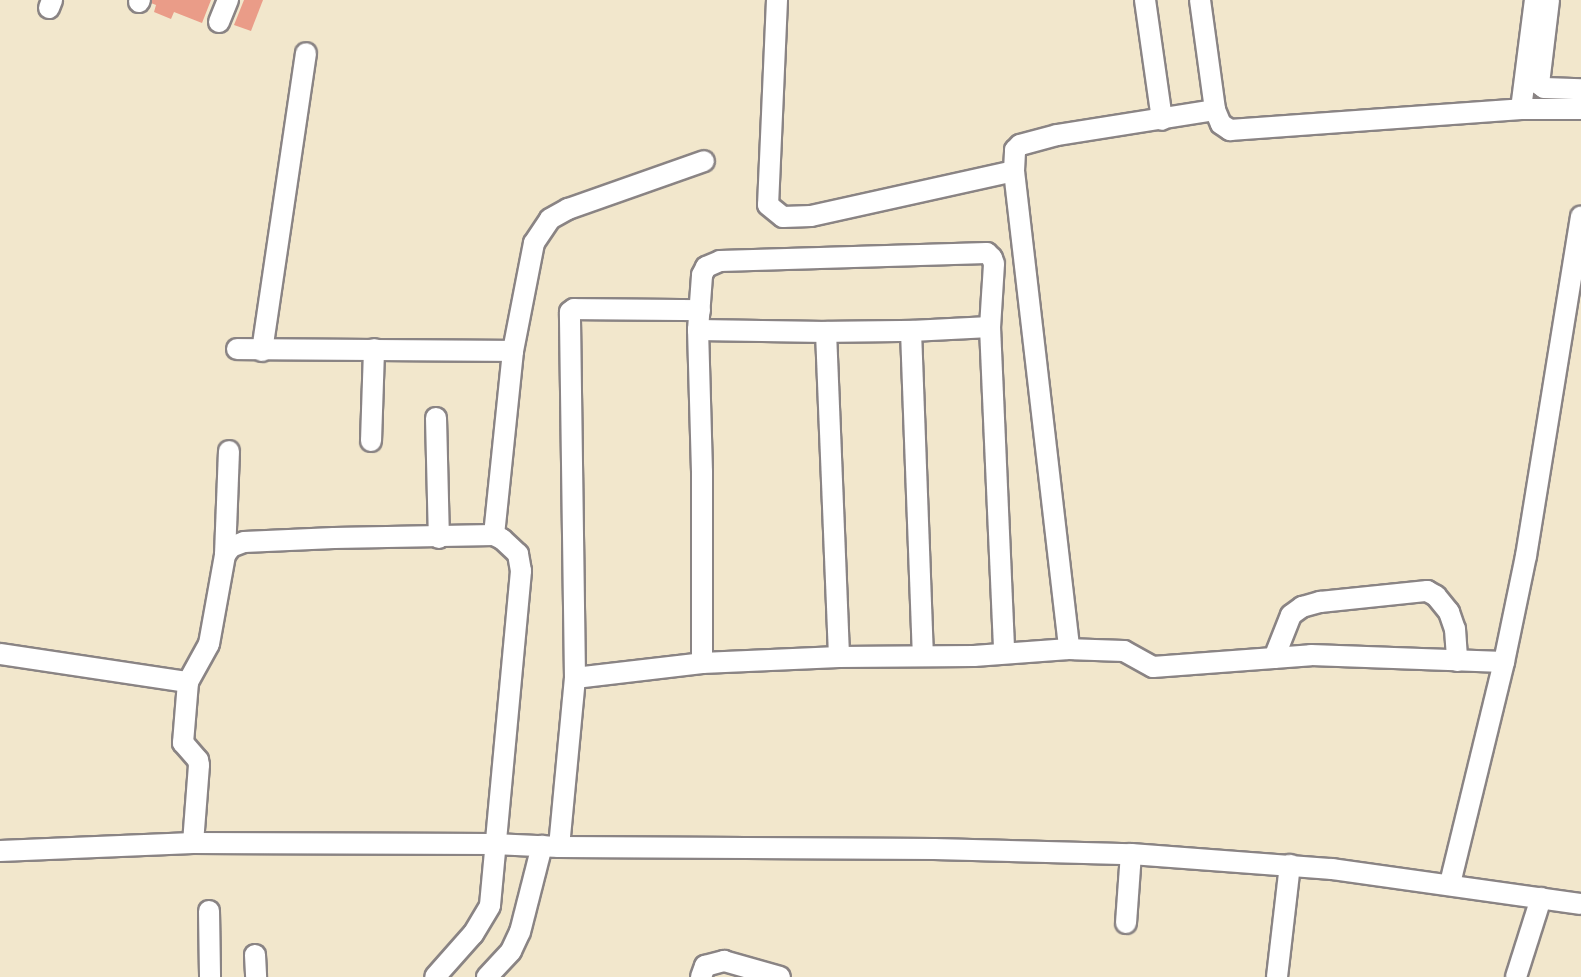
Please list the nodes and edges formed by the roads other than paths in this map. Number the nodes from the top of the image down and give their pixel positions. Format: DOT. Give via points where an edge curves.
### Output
graph roads {
  1 [pos="228,0"];
  2 [pos="777,0"];
  3 [pos="1145,0"];
  4 [pos="1200,0"];
  5 [pos="1535,0"];
  6 [pos="1549,0"];
  7 [pos="219,22"];
  8 [pos="306,52"];
  9 [pos="1581,89"];
  10 [pos="1521,109"];
  11 [pos="1581,109"];
  12 [pos="1215,110"];
  13 [pos="1162,120"];
  14 [pos="704,160"];
  15 [pos="1014,171"];
  16 [pos="1581,216"];
  17 [pos="700,310"];
  18 [pos="990,327"];
  19 [pos="698,330"];
  20 [pos="912,331"];
  21 [pos="826,332"];
  22 [pos="237,349"];
  23 [pos="375,349"];
  24 [pos="262,351"];
  25 [pos="513,351"];
  26 [pos="436,418"];
  27 [pos="371,441"];
  28 [pos="229,451"];
  29 [pos="494,535"];
  30 [pos="439,537"];
  31 [pos="225,555"];
  32 [pos="1069,649"];
  33 [pos="0,654"];
  34 [pos="1004,654"];
  35 [pos="923,656"];
  36 [pos="839,657"];
  37 [pos="1274,658"];
  38 [pos="1457,661"];
  39 [pos="1504,662"];
  40 [pos="702,663"];
  41 [pos="575,678"];
  42 [pos="189,681"];
  43 [pos="193,843"];
  44 [pos="502,844"];
  45 [pos="544,846"];
  46 [pos="0,851"];
  47 [pos="1131,854"];
  48 [pos="1290,865"];
  49 [pos="1450,884"];
  50 [pos="1541,898"];
  51 [pos="1581,904"];
  52 [pos="209,912"];
  53 [pos="1126,923"];
  54 [pos="255,955"];
  55 [pos="210,977"];
  56 [pos="256,977"];
  57 [pos="435,977"];
  58 [pos="487,977"];
  59 [pos="701,977"];
  60 [pos="780,977"];
  61 [pos="1277,977"];
  62 [pos="1516,977"];
  1 -- 7 [label="street"];
  2 -- 15 [label="street" via="768,205 777,215 811,216"];
  3 -- 13 [label="street"];
  4 -- 12 [label="street"];
  5 -- 10 [label="street"];
  6 -- 9 [label="street" via="1539,84 1544,88"];
  8 -- 24 [label="street"];
  10 -- 11 [label="street"];
  10 -- 12 [label="street" via="1230,130 1221,124"];
  12 -- 13 [label="street"];
  13 -- 15 [label="street" via="1025,143 1015,150"];
  14 -- 25 [label="street" via="550,219 534,243"];
  15 -- 32 [label="street"];
  16 -- 39 [label="street" via="1526,556"];
  17 -- 18 [label="street" via="702,275 706,267 720,261 987,253 994,264"];
  17 -- 19 [label="street"];
  17 -- 41 [label="street" via="570,312"];
  18 -- 20 [label="street"];
  18 -- 34 [label="street"];
  19 -- 21 [label="street"];
  19 -- 40 [label="street" via="703,484"];
  20 -- 21 [label="street"];
  20 -- 35 [label="street"];
  21 -- 36 [label="street"];
  22 -- 24 [label="street"];
  23 -- 24 [label="street"];
  23 -- 25 [label="street"];
  23 -- 27 [label="street"];
  25 -- 29 [label="street"];
  26 -- 30 [label="street"];
  28 -- 31 [label="street"];
  29 -- 30 [label="street"];
  29 -- 44 [label="street" via="513,549 520,561 506,732"];
  30 -- 31 [label="street" via="244,542 231,547"];
  31 -- 42 [label="street" via="209,644"];
  32 -- 34 [label="street"];
  32 -- 37 [label="street" via="1125,651 1153,667"];
  33 -- 42 [label="street"];
  34 -- 35 [label="street"];
  35 -- 36 [label="street"];
  36 -- 40 [label="street"];
  37 -- 38 [label="street" via="1311,655"];
  37 -- 38 [label="street" via="1291,615 1302,607 1428,591 1449,612 1455,629"];
  38 -- 39 [label="street"];
  39 -- 49 [label="street"];
  40 -- 41 [label="street"];
  41 -- 45 [label="street"];
  42 -- 43 [label="street" via="183,743 199,765"];
  43 -- 44 [label="street"];
  43 -- 46 [label="street"];
  44 -- 45 [label="street"];
  44 -- 57 [label="street" via="485,917"];
  45 -- 47 [label="street"];
  45 -- 58 [label="street" via="520,932 511,951"];
  47 -- 48 [label="street"];
  47 -- 53 [label="street"];
  48 -- 49 [label="street"];
  48 -- 61 [label="street"];
  49 -- 50 [label="street"];
  50 -- 51 [label="street"];
  50 -- 62 [label="street"];
  52 -- 55 [label="street"];
  54 -- 56 [label="street"];
  59 -- 60 [label="street" via="705,966 724,961"];
}
